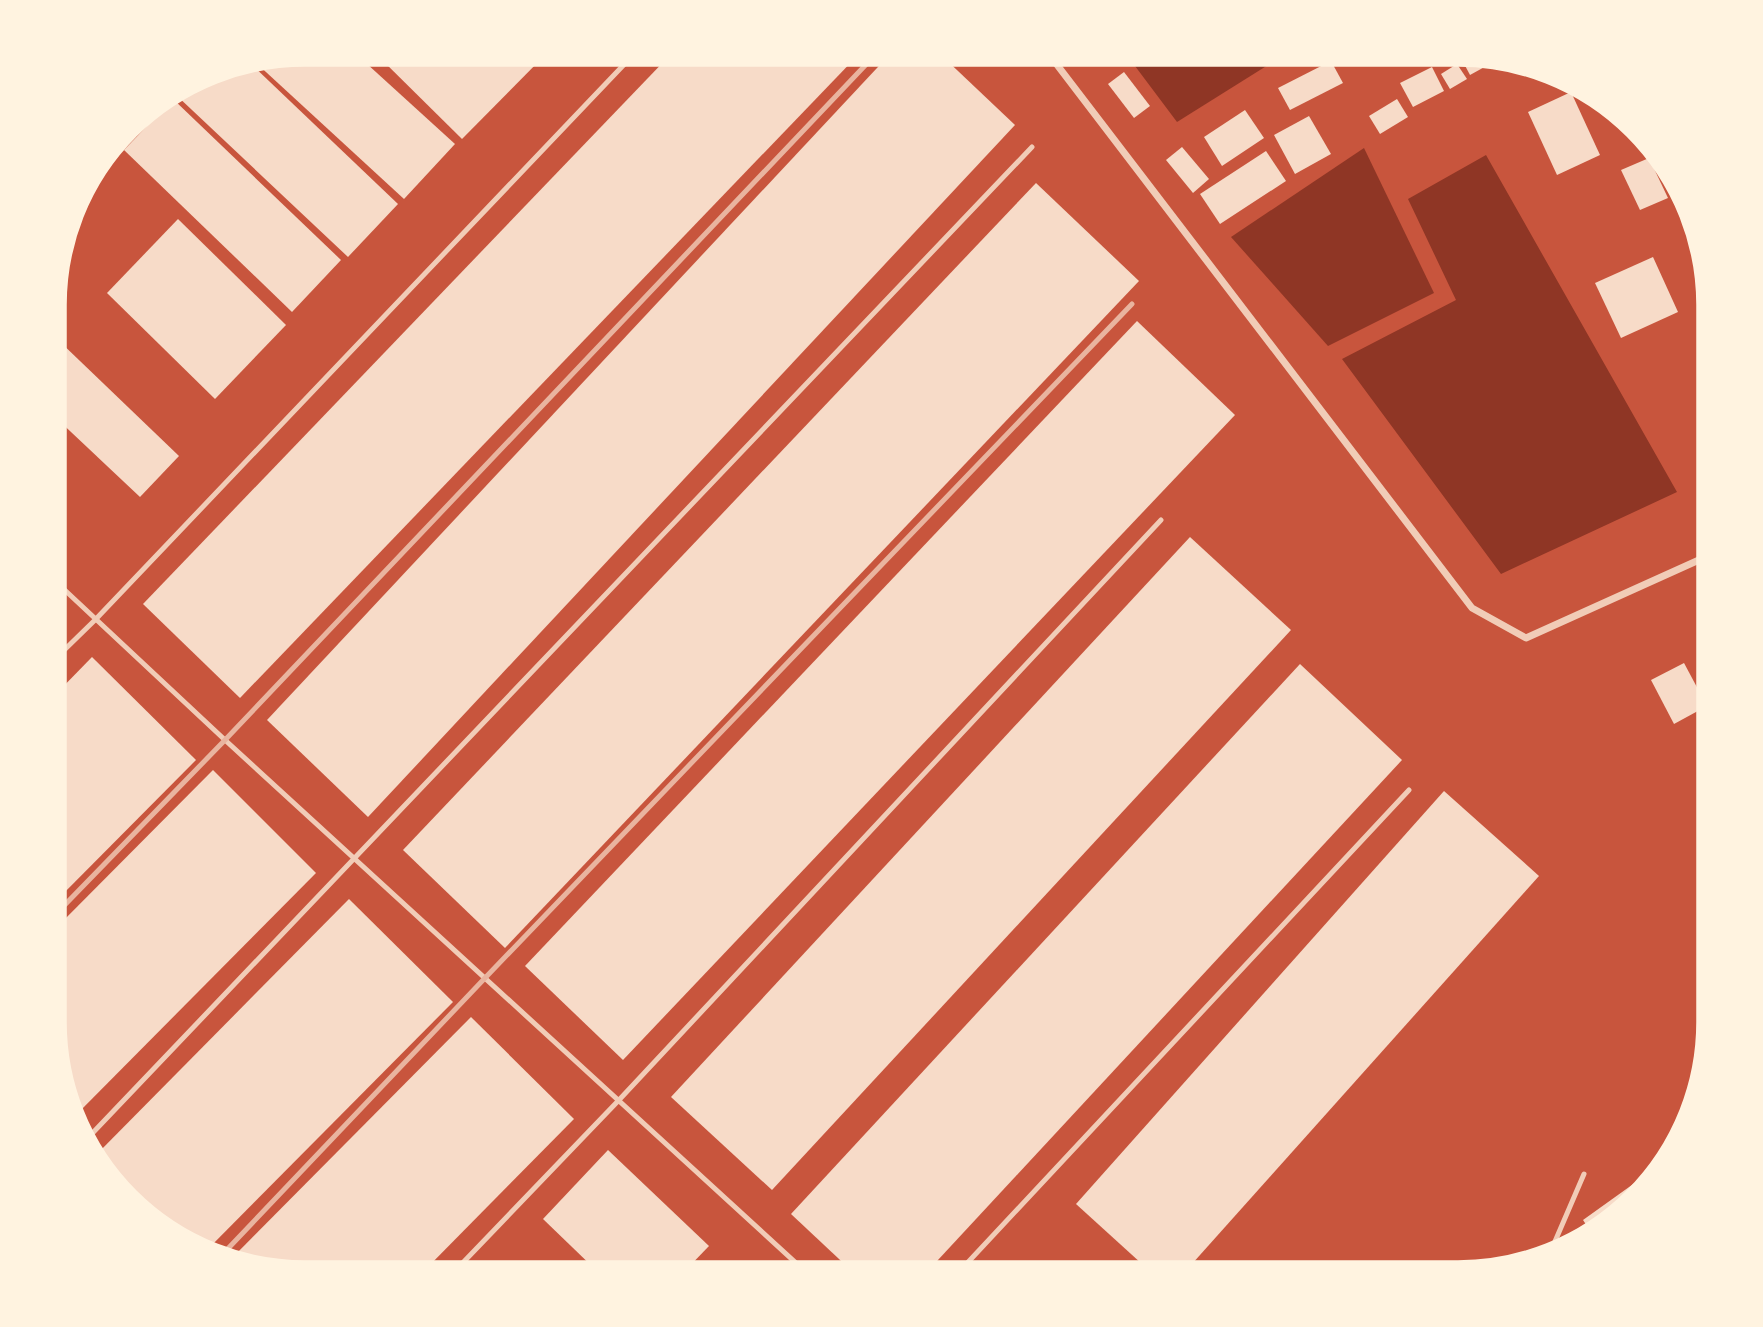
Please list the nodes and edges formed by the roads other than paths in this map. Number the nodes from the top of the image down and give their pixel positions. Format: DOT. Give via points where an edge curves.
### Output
graph roads {
  1 [pos="624,65"];
  2 [pos="1057,65"];
  3 [pos="1032,147"];
  4 [pos="1161,520"];
  5 [pos="1698,560"];
  6 [pos="65,591"];
  7 [pos="95,620"];
  8 [pos="65,649"];
  9 [pos="1409,790"];
  10 [pos="355,859"];
  11 [pos="619,1100"];
  12 [pos="92,1134"];
  13 [pos="1584,1174"];
  14 [pos="1555,1242"];
  15 [pos="464,1262"];
  16 [pos="795,1262"];
  17 [pos="968,1262"];
  1 -- 7 [label="lane"];
  2 -- 5 [label="street" via="1472,608 1526,638"];
  3 -- 10 [label="lane"];
  4 -- 11 [label="lane"];
  6 -- 7 [label="lane"];
  7 -- 8 [label="lane"];
  7 -- 10 [label="lane"];
  9 -- 17 [label="lane"];
  10 -- 11 [label="lane"];
  10 -- 12 [label="lane"];
  11 -- 15 [label="lane"];
  11 -- 16 [label="lane"];
  13 -- 14 [label="lane"];
}
